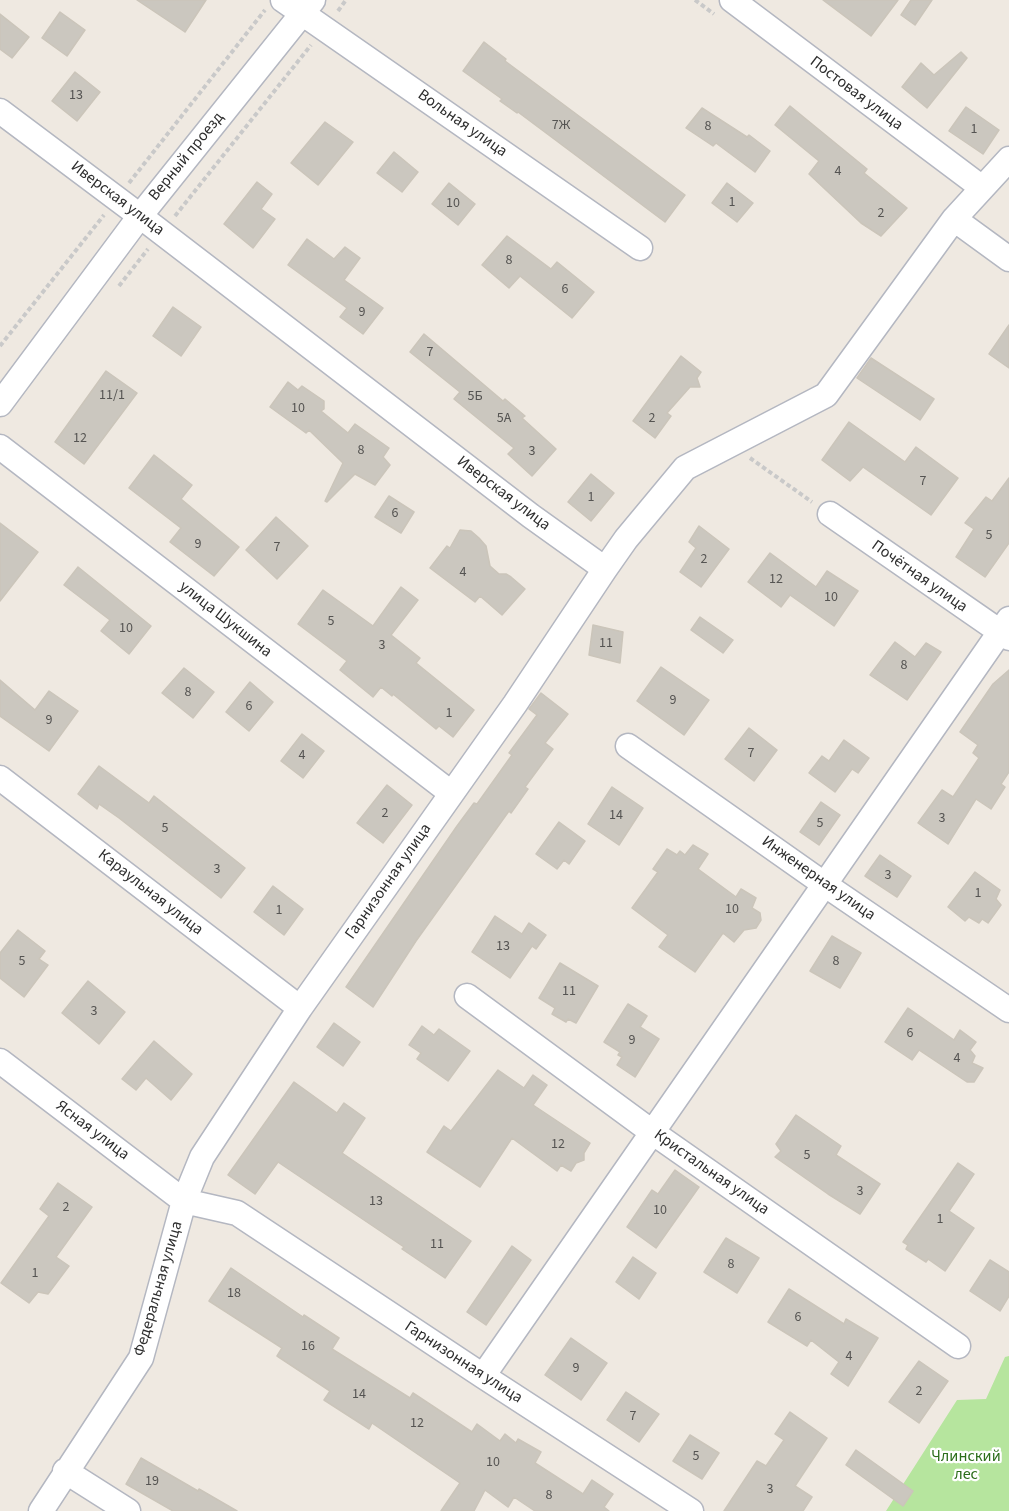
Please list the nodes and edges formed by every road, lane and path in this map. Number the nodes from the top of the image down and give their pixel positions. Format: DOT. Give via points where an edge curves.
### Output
graph roads {
  1 [pos="732,0"];
  2 [pos="291,6"];
  3 [pos="0,111"];
  4 [pos="1009,159"];
  5 [pos="981,188"];
  6 [pos="117,199"];
  7 [pos="140,216"];
  8 [pos="954,219"];
  9 [pos="640,248"];
  10 [pos="1009,259"];
  11 [pos="0,346"];
  12 [pos="0,404"];
  13 [pos="0,447"];
  14 [pos="747,456"];
  15 [pos="830,514"];
  16 [pos="605,569"];
  17 [pos="1006,630"];
  18 [pos="628,746"];
  19 [pos="0,778"];
  20 [pos="451,793"];
  21 [pos="824,884"];
  22 [pos="467,996"];
  23 [pos="300,1008"];
  24 [pos="1009,1010"];
  25 [pos="0,1061"];
  26 [pos="652,1132"];
  27 [pos="184,1201"];
  28 [pos="237,1213"];
  29 [pos="958,1346"];
  30 [pos="483,1376"];
  31 [pos="65,1472"];
  32 [pos="41,1511"];
  33 [pos="128,1511"];
  34 [pos="691,1511"];
  1 -- 5 [label="street, Постовая улица"];
  2 -- 6 [label="path"];
  2 -- 7 [label="street, Верный проезд"];
  2 -- 9 [label="street, Вольная улица"];
  3 -- 6 [label="street, Иверская улица"];
  4 -- 5 [label="street"];
  5 -- 8 [label="street"];
  6 -- 7 [label="street, Иверская улица"];
  6 -- 11 [label="path"];
  7 -- 12 [label="street, Верный проезд"];
  7 -- 16 [label="street, Иверская улица"];
  8 -- 10 [label="street"];
  8 -- 16 [label="street" via="826,395 685,468"];
  13 -- 20 [label="street, улица Шукшина"];
  14 -- 15 [label="path"];
  15 -- 17 [label="street, Почётная улица"];
  16 -- 20 [label="street, Гарнизонная улица"];
  17 -- 21 [label="street"];
  18 -- 21 [label="street, Инженерная улица"];
  19 -- 23 [label="street, Караульная улица"];
  20 -- 23 [label="street, Гарнизонная улица"];
  21 -- 24 [label="street, Инженерная улица"];
  21 -- 26 [label="street"];
  22 -- 26 [label="street, Кристальная улица"];
  23 -- 27 [label="street, Гарнизонная улица" via="202,1157"];
  25 -- 27 [label="street, Ясная улица"];
  26 -- 29 [label="street, Кристальная улица"];
  26 -- 30 [label="street"];
  27 -- 28 [label="street, Федеральная улица"];
  27 -- 31 [label="street, Федеральная улица" via="141,1358"];
  28 -- 30 [label="street, Гарнизонная улица"];
  30 -- 34 [label="street, Гарнизонная улица"];
  31 -- 32 [label="street, Федеральная улица"];
  31 -- 33 [label="street"];
}
